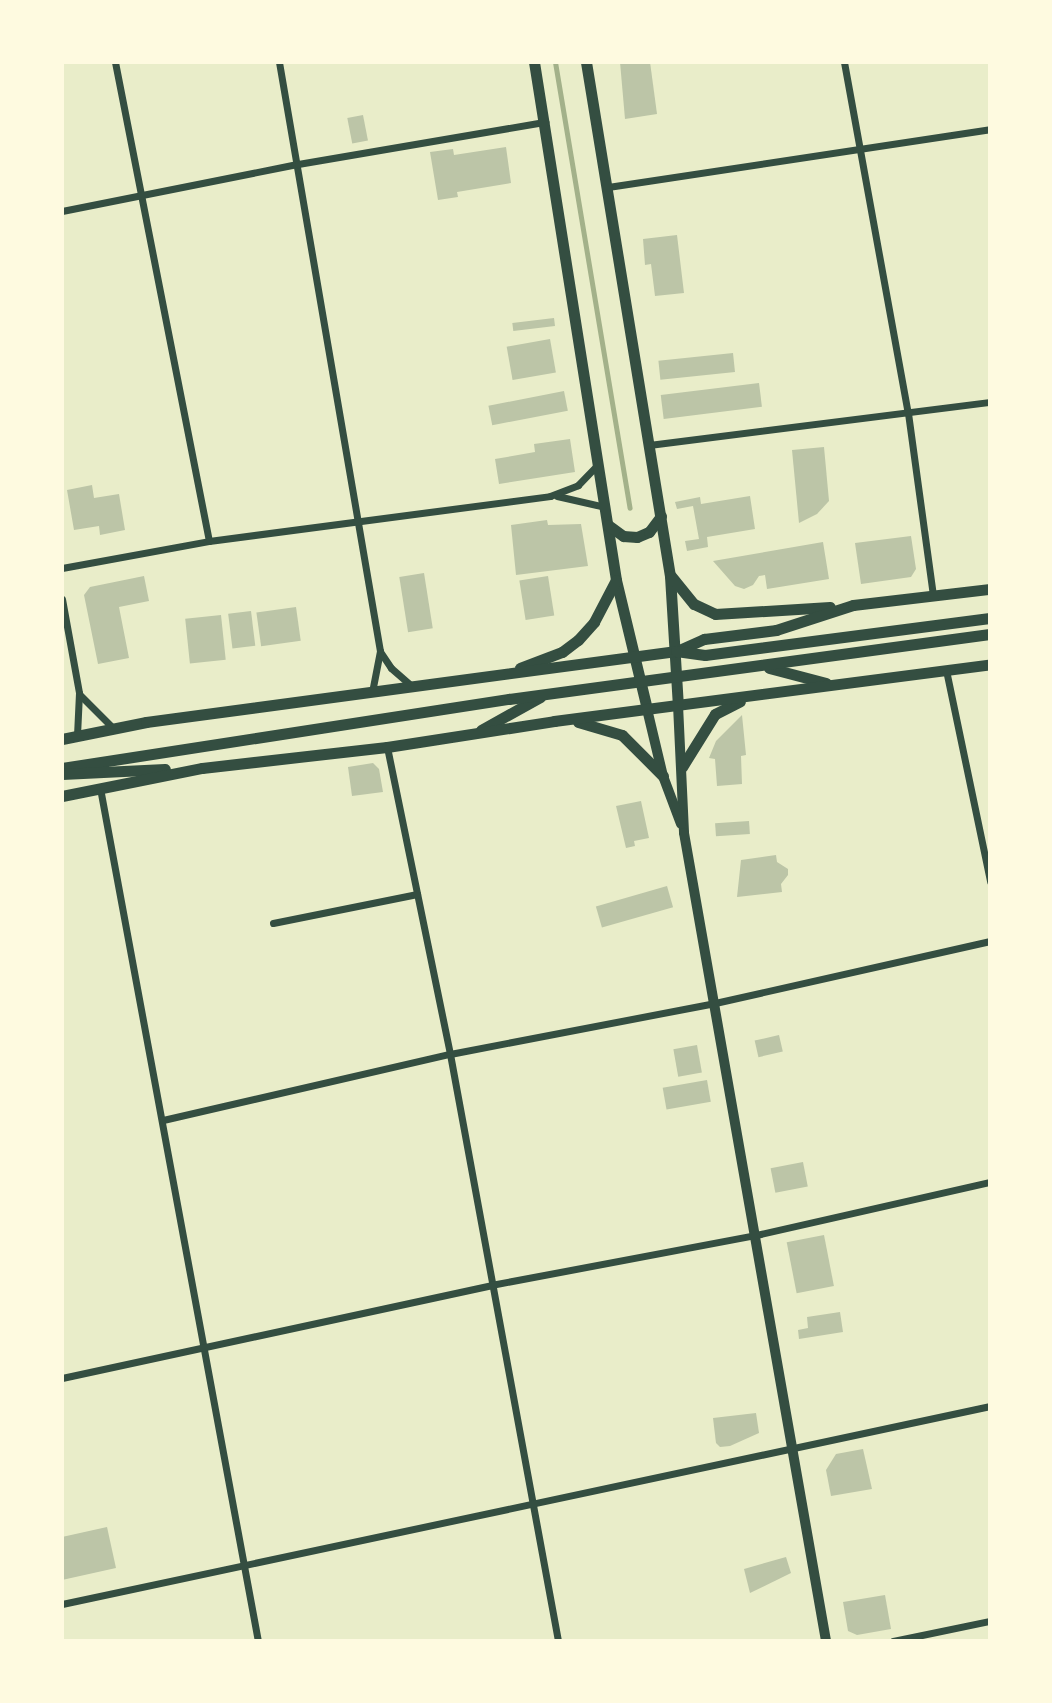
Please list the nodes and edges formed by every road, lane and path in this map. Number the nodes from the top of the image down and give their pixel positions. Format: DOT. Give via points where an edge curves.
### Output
graph roads {
  1 [pos="115,62"];
  2 [pos="279,62"];
  3 [pos="534,62"];
  4 [pos="586,62"];
  5 [pos="844,62"];
  6 [pos="545,122"];
  7 [pos="990,129"];
  8 [pos="858,148"];
  9 [pos="298,164"];
  10 [pos="608,187"];
  11 [pos="139,195"];
  12 [pos="62,211"];
  13 [pos="990,402"];
  14 [pos="908,413"];
  15 [pos="649,445"];
  16 [pos="598,464"];
  17 [pos="550,496"];
  18 [pos="605,507"];
  19 [pos="661,516"];
  20 [pos="359,522"];
  21 [pos="608,524"];
  22 [pos="209,541"];
  23 [pos="62,568"];
  24 [pos="670,576"];
  25 [pos="616,580"];
  26 [pos="990,589"];
  27 [pos="933,596"];
  28 [pos="62,599"];
  29 [pos="853,605"];
  30 [pos="990,618"];
  31 [pos="990,634"];
  32 [pos="380,651"];
  33 [pos="676,651"];
  34 [pos="634,657"];
  35 [pos="990,664"];
  36 [pos="761,665"];
  37 [pos="946,670"];
  38 [pos="504,674"];
  39 [pos="676,677"];
  40 [pos="640,681"];
  41 [pos="832,684"];
  42 [pos="412,686"];
  43 [pos="372,692"];
  44 [pos="79,693"];
  45 [pos="546,694"];
  46 [pos="762,694"];
  47 [pos="678,705"];
  48 [pos="647,709"];
  49 [pos="554,721"];
  50 [pos="113,728"];
  51 [pos="474,734"];
  52 [pos="77,736"];
  53 [pos="62,739"];
  54 [pos="387,747"];
  55 [pos="682,767"];
  56 [pos="202,768"];
  57 [pos="62,771"];
  58 [pos="663,776"];
  59 [pos="100,788"];
  60 [pos="62,796"];
  61 [pos="684,833"];
  62 [pos="990,881"];
  63 [pos="417,894"];
  64 [pos="273,923"];
  65 [pos="990,941"];
  66 [pos="715,1003"];
  67 [pos="450,1054"];
  68 [pos="163,1120"];
  69 [pos="990,1182"];
  70 [pos="756,1235"];
  71 [pos="491,1285"];
  72 [pos="202,1349"];
  73 [pos="62,1378"];
  74 [pos="990,1406"];
  75 [pos="792,1445"];
  76 [pos="533,1502"];
  77 [pos="242,1567"];
  78 [pos="62,1604"];
  79 [pos="990,1621"];
  80 [pos="258,1641"];
  81 [pos="558,1641"];
  82 [pos="826,1641"];
  83 [pos="893,1641"];
  1 -- 11 [label="street"];
  2 -- 9 [label="street"];
  3 -- 6 [label="main road"];
  4 -- 10 [label="main road"];
  5 -- 8 [label="street"];
  6 -- 9 [label="street"];
  6 -- 16 [label="main road"];
  7 -- 8 [label="street"];
  8 -- 10 [label="street"];
  8 -- 14 [label="street"];
  9 -- 11 [label="street"];
  9 -- 20 [label="street"];
  10 -- 15 [label="main road"];
  11 -- 12 [label="street"];
  11 -- 22 [label="street"];
  13 -- 14 [label="street"];
  14 -- 15 [label="street"];
  14 -- 27 [label="street"];
  15 -- 19 [label="main road"];
  16 -- 17 [label="street" via="578,485"];
  16 -- 18 [label="main road"];
  17 -- 18 [label="street"];
  17 -- 20 [label="street"];
  18 -- 21 [label="main road"];
  19 -- 21 [label="main road" via="649,532 637,537 623,536"];
  19 -- 24 [label="main road"];
  20 -- 22 [label="street"];
  20 -- 32 [label="street"];
  21 -- 25 [label="main road"];
  22 -- 23 [label="street"];
  24 -- 29 [label="main road" via="694,604 723,615"];
  24 -- 33 [label="main road"];
  25 -- 34 [label="main road"];
  25 -- 38 [label="main road" via="578,640 562,652"];
  26 -- 27 [label="main road"];
  27 -- 29 [label="main road"];
  28 -- 44 [label="street"];
  29 -- 33 [label="main road" via="776,630 704,639"];
  30 -- 33 [label="main road" via="705,655"];
  31 -- 36 [label="main road"];
  32 -- 42 [label="street"];
  32 -- 43 [label="street"];
  33 -- 34 [label="main road"];
  33 -- 39 [label="main road"];
  34 -- 38 [label="main road"];
  34 -- 40 [label="main road"];
  35 -- 37 [label="main road"];
  36 -- 39 [label="main road"];
  36 -- 41 [label="main road"];
  37 -- 41 [label="main road"];
  37 -- 62 [label="street"];
  38 -- 42 [label="main road"];
  39 -- 40 [label="main road"];
  39 -- 47 [label="main road"];
  40 -- 45 [label="main road"];
  40 -- 48 [label="main road"];
  41 -- 46 [label="main road"];
  42 -- 43 [label="main road"];
  43 -- 50 [label="main road"];
  44 -- 50 [label="street"];
  44 -- 52 [label="street"];
  45 -- 51 [label="main road"];
  45 -- 57 [label="main road" via="174,748"];
  46 -- 47 [label="main road"];
  46 -- 55 [label="main road" via="715,714"];
  47 -- 48 [label="main road"];
  47 -- 55 [label="main road"];
  48 -- 49 [label="main road"];
  48 -- 58 [label="main road"];
  49 -- 51 [label="main road"];
  49 -- 58 [label="main road" via="622,735"];
  50 -- 52 [label="main road"];
  51 -- 54 [label="main road"];
  52 -- 53 [label="main road"];
  54 -- 56 [label="main road"];
  54 -- 63 [label="street"];
  55 -- 61 [label="main road"];
  56 -- 57 [label="main road"];
  56 -- 59 [label="main road"];
  58 -- 61 [label="main road"];
  59 -- 60 [label="main road"];
  59 -- 68 [label="street"];
  61 -- 66 [label="main road"];
  63 -- 64 [label="street"];
  63 -- 67 [label="street"];
  65 -- 66 [label="street"];
  66 -- 67 [label="street"];
  66 -- 70 [label="main road"];
  67 -- 68 [label="street"];
  67 -- 71 [label="street"];
  68 -- 72 [label="street"];
  69 -- 70 [label="street"];
  70 -- 71 [label="street"];
  70 -- 75 [label="main road"];
  71 -- 72 [label="street"];
  71 -- 76 [label="street"];
  72 -- 73 [label="street"];
  72 -- 77 [label="street"];
  74 -- 75 [label="street"];
  75 -- 76 [label="street"];
  75 -- 82 [label="main road"];
  76 -- 77 [label="street"];
  76 -- 81 [label="street"];
  77 -- 78 [label="street"];
  77 -- 80 [label="street"];
  79 -- 83 [label="street"];
}
